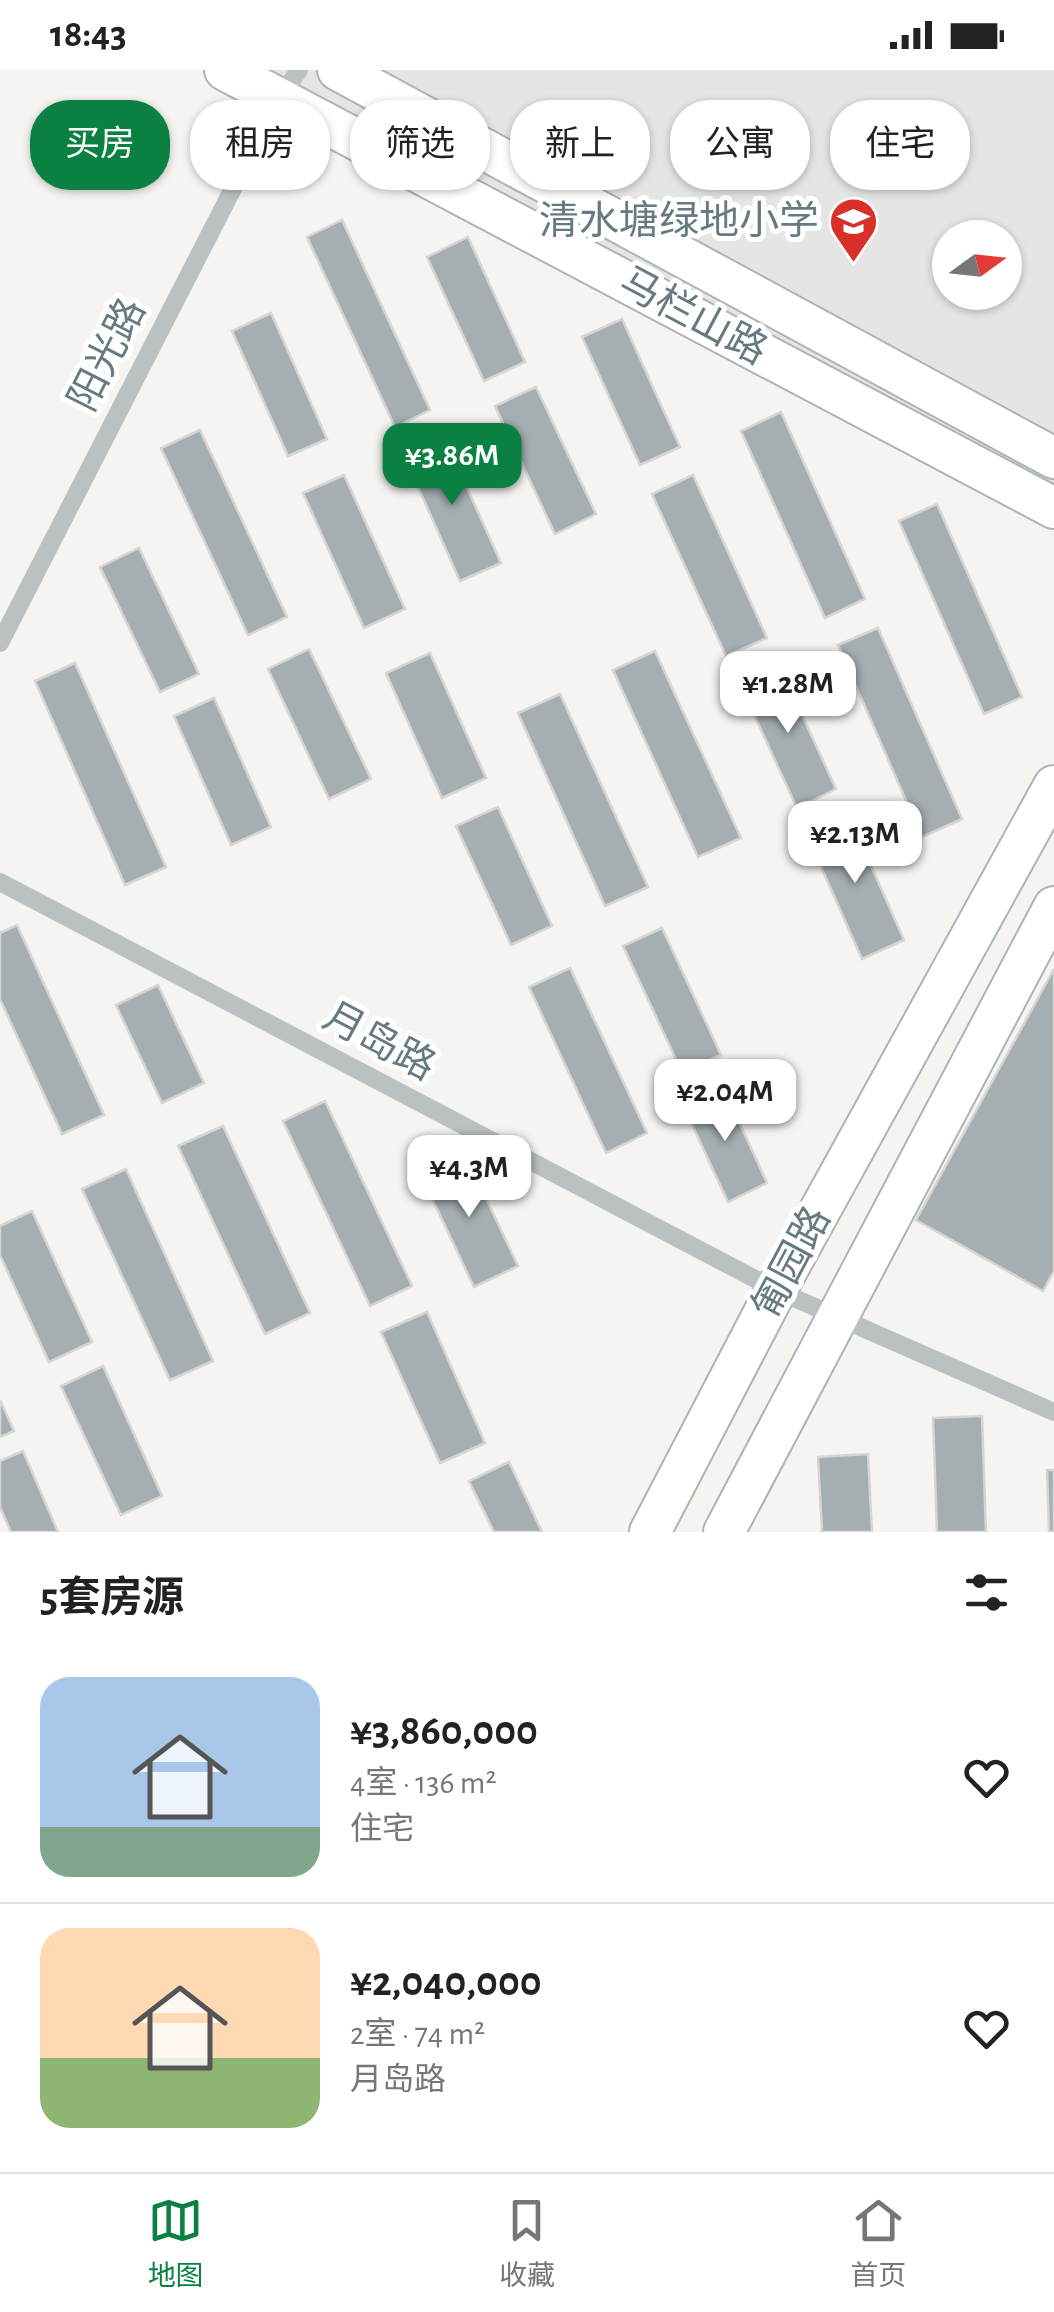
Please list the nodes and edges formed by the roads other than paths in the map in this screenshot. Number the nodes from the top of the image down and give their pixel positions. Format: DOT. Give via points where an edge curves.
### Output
graph roads {
  1 [pos="225,70"];
  2 [pos="338,70"];
  3 [pos="285,80"];
  4 [pos="1054,458"];
  5 [pos="1054,508"];
  6 [pos="0,642"];
  7 [pos="1054,786"];
  8 [pos="0,882"];
  9 [pos="1054,907"];
  10 [pos="776,1290"];
  11 [pos="837,1316"];
  12 [pos="1054,1412"];
  13 [pos="650,1532"];
  14 [pos="724,1532"];
  1 -- 3 [label="main road, 马栏山路"];
  2 -- 4 [label="main road, 马栏山路"];
  3 -- 5 [label="main road, 马栏山路"];
  3 -- 6 [label="street, 阳光路"];
  7 -- 10 [label="main road, 匍园路"];
  8 -- 10 [label="street, 月岛路"];
  9 -- 11 [label="main road, 匍园路"];
  10 -- 11 [label="street, 月岛路"];
  10 -- 13 [label="main road, 匍园路"];
  11 -- 12 [label="street, 月岛路"];
  11 -- 14 [label="main road, 匍园路"];
}
